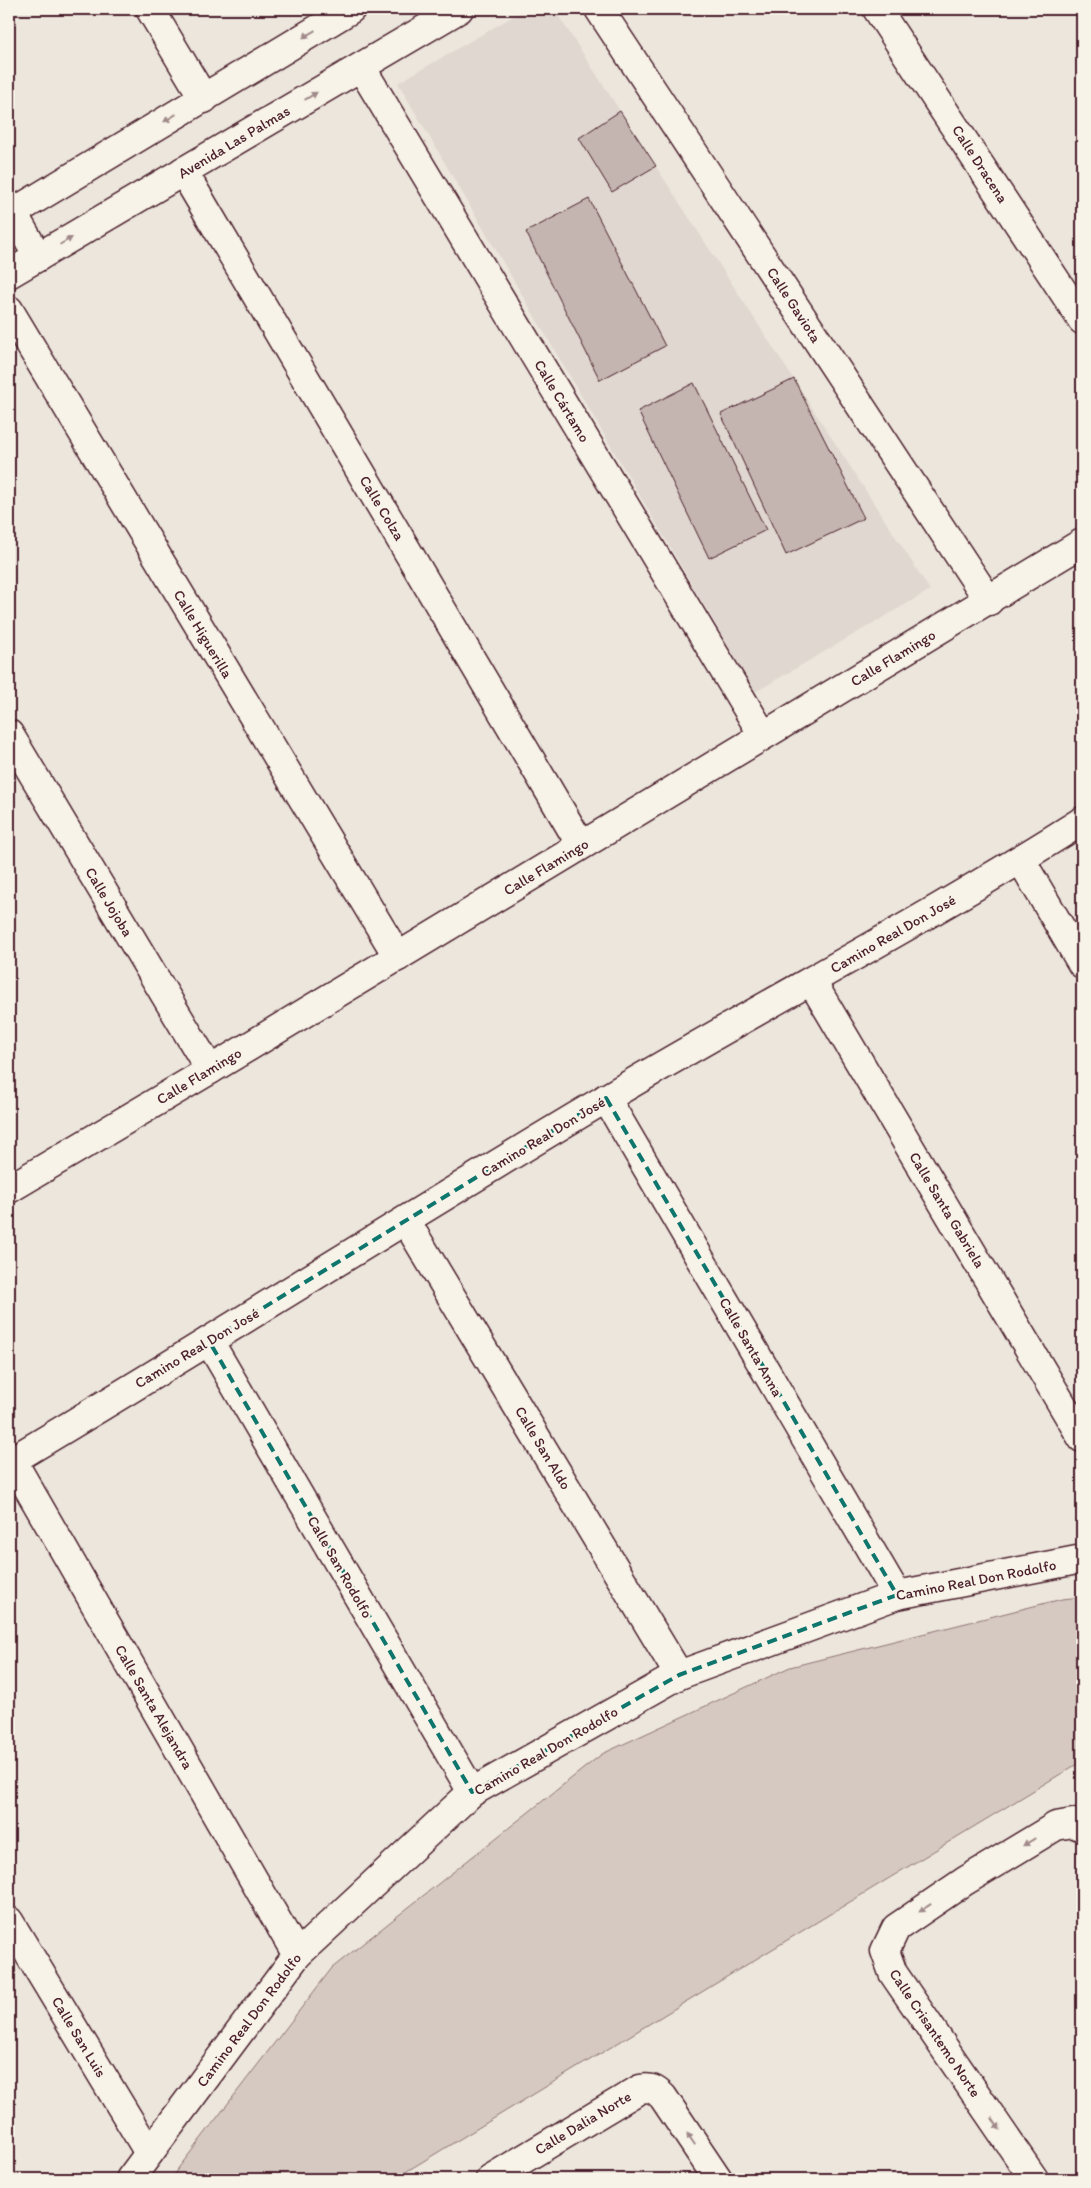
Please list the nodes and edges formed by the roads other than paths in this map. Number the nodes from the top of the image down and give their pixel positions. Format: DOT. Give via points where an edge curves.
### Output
graph roads {
  1 [pos="150,9"];
  2 [pos="351,9"];
  3 [pos="459,9"];
  4 [pos="599,9"];
  5 [pos="877,9"];
  6 [pos="361,67"];
  7 [pos="204,99"];
  8 [pos="183,172"];
  9 [pos="10,211"];
  10 [pos="38,257"];
  11 [pos="9,274"];
  12 [pos="9,310"];
  13 [pos="1082,320"];
  14 [pos="1082,543"];
  15 [pos="989,601"];
  16 [pos="9,734"];
  17 [pos="763,735"];
  18 [pos="1082,821"];
  19 [pos="581,845"];
  20 [pos="1021,860"];
  21 [pos="398,957"];
  22 [pos="1082,964"];
  23 [pos="812,982"];
  24 [pos="210,1070"];
  25 [pos="606,1098"];
  26 [pos="11,1181"];
  27 [pos="406,1221"];
  28 [pos="209,1341"];
  29 [pos="1082,1438"];
  30 [pos="10,1461"];
  31 [pos="1082,1559"];
  32 [pos="897,1595"];
  33 [pos="679,1675"];
  34 [pos="472,1792"];
  35 [pos="1082,1827"];
  36 [pos="9,1921"];
  37 [pos="297,1955"];
  38 [pos="149,2153"];
  39 [pos="130,2179"];
  40 [pos="490,2179"];
  41 [pos="718,2179"];
  42 [pos="1034,2179"];
  1 -- 7 [label="street"];
  2 -- 7 [label="street, one-way"];
  3 -- 6 [label="street, Avenida Las Palmas"];
  4 -- 15 [label="street, Calle Gaviota"];
  5 -- 13 [label="street, Calle Dracena"];
  8 -- 6 [label="street, Avenida Las Palmas, one-way"];
  6 -- 17 [label="street, Calle Cártamo"];
  7 -- 9 [label="street, one-way"];
  10 -- 8 [label="street, Avenida Las Palmas, one-way"];
  8 -- 19 [label="street, Calle Colza"];
  9 -- 10 [label="street"];
  10 -- 11 [label="street, Avenida Las Palmas"];
  12 -- 21 [label="street, Calle Higuerilla"];
  14 -- 15 [label="street, Calle Flamingo"];
  15 -- 17 [label="street, Calle Flamingo"];
  16 -- 24 [label="street, Calle Jojoba"];
  17 -- 19 [label="street, Calle Flamingo"];
  18 -- 20 [label="street, Camino Real Don José"];
  19 -- 21 [label="street, Calle Flamingo"];
  20 -- 22 [label="street"];
  20 -- 23 [label="street, Camino Real Don José"];
  21 -- 24 [label="street, Calle Flamingo"];
  23 -- 25 [label="street, Camino Real Don José"];
  23 -- 29 [label="street, Calle Santa Gabriela"];
  24 -- 26 [label="street, Calle Flamingo"];
  25 -- 27 [label="street, Camino Real Don José"];
  25 -- 32 [label="street, Calle Santa Anna"];
  27 -- 28 [label="street, Camino Real Don José"];
  27 -- 33 [label="street, Calle San Aldo"];
  28 -- 30 [label="street, Camino Real Don José"];
  28 -- 34 [label="street, Calle San Rodolfo"];
  30 -- 37 [label="street, Calle Santa Alejandra"];
  31 -- 32 [label="street, Camino Real Don Rodolfo"];
  32 -- 33 [label="street, Camino Real Don Rodolfo"];
  33 -- 34 [label="street, Camino Real Don Rodolfo"];
  34 -- 37 [label="street, Camino Real Don Rodolfo"];
  35 -- 42 [label="street, Calle Crisantemo Norte, one-way" via="1073,1823 1056,1826 965,1881 896,1928 885,1951 893,1973"];
  36 -- 38 [label="street, Calle San Luis"];
  37 -- 38 [label="street, Camino Real Don Rodolfo"];
  38 -- 39 [label="street, Camino Real Don Rodolfo"];
  41 -- 40 [label="street, Calle Dalia Norte, one-way" via="663,2096 653,2088 640,2089"];
}
